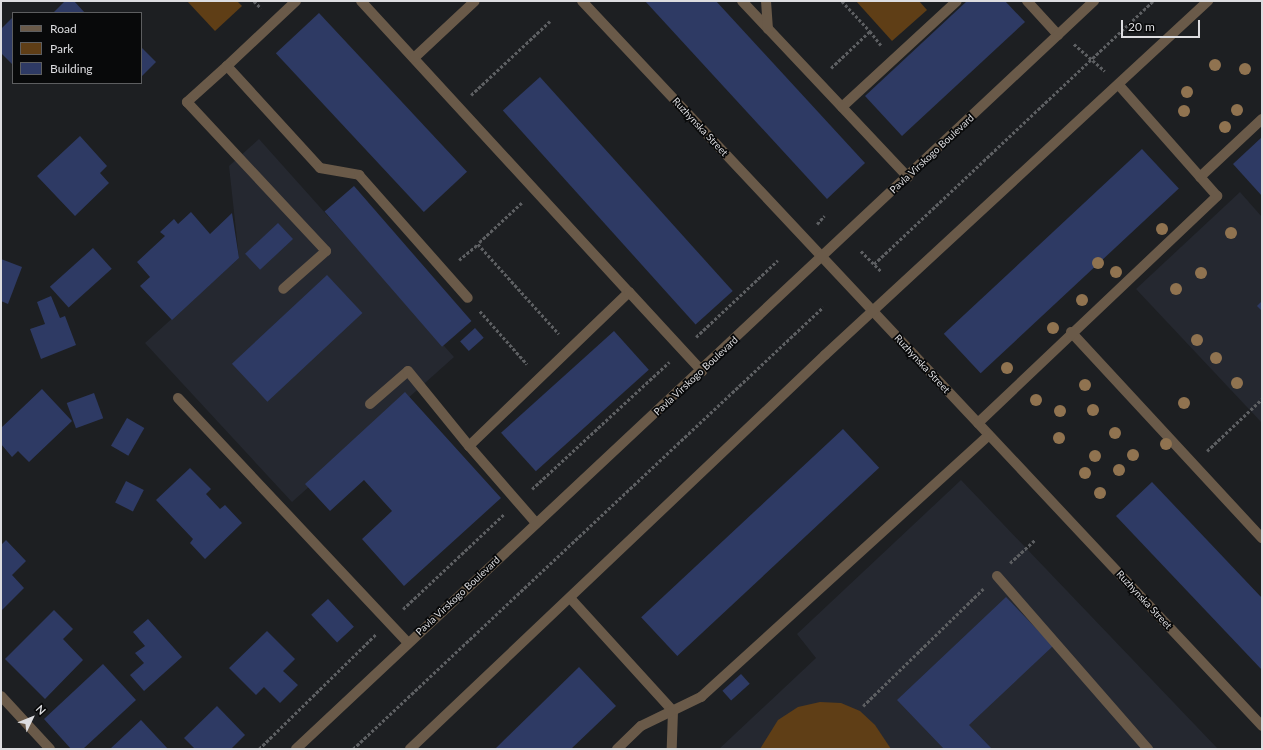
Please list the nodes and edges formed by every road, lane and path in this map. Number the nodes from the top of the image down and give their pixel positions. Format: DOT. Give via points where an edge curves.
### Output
graph roads {
  1 [pos="296,1"];
  2 [pos="361,1"];
  3 [pos="475,1"];
  4 [pos="582,1"];
  5 [pos="742,1"];
  6 [pos="766,1"];
  7 [pos="842,1"];
  8 [pos="957,1"];
  9 [pos="1027,1"];
  10 [pos="1094,1"];
  11 [pos="1153,1"];
  12 [pos="1208,1"];
  13 [pos="550,22"];
  14 [pos="768,28"];
  15 [pos="870,32"];
  16 [pos="1058,35"];
  17 [pos="414,58"];
  18 [pos="1092,59"];
  19 [pos="892,61"];
  20 [pos="227,66"];
  21 [pos="817,80"];
  22 [pos="1118,84"];
  23 [pos="459,106"];
  24 [pos="842,107"];
  25 [pos="1262,119"];
  26 [pos="908,177"];
  27 [pos="1200,177"];
  28 [pos="536,189"];
  29 [pos="478,244"];
  30 [pos="861,251"];
  31 [pos="823,258"];
  32 [pos="778,260"];
  33 [pos="874,264"];
  34 [pos="768,267"];
  35 [pos="881,271"];
  36 [pos="445,272"];
  37 [pos="283,289"];
  38 [pos="628,292"];
  39 [pos="468,298"];
  40 [pos="824,307"];
  41 [pos="873,311"];
  42 [pos="1071,332"];
  43 [pos="572,347"];
  44 [pos="702,371"];
  45 [pos="540,378"];
  46 [pos="178,398"];
  47 [pos="1262,399"];
  48 [pos="370,404"];
  49 [pos="978,423"];
  50 [pos="988,435"];
  51 [pos="469,446"];
  52 [pos="1194,464"];
  53 [pos="536,523"];
  54 [pos="1262,538"];
  55 [pos="1036,539"];
  56 [pos="997,576"];
  57 [pos="572,599"];
  58 [pos="408,643"];
  59 [pos="1,696"];
  60 [pos="863,706"];
  61 [pos="673,711"];
  62 [pos="1262,726"];
  63 [pos="50,749"];
  64 [pos="296,749"];
  65 [pos="353,749"];
  66 [pos="410,749"];
  67 [pos="617,749"];
  68 [pos="672,749"];
  69 [pos="1148,749"];
  1 -- 20 [label="street"];
  2 -- 17 [label="street"];
  3 -- 17 [label="street"];
  4 -- 31 [label="street, Ruzhynska Street"];
  5 -- 14 [label="street"];
  6 -- 14 [label="street"];
  7 -- 15 [label="path"];
  8 -- 19 [label="street"];
  9 -- 16 [label="street"];
  10 -- 16 [label="street, Pavla Virskogo Boulevard"];
  11 -- 18 [label="path"];
  12 -- 22 [label="street"];
  13 -- 23 [label="path"];
  14 -- 21 [label="street"];
  15 -- 19 [label="path"];
  15 -- 21 [label="path"];
  16 -- 18 [label="path"];
  16 -- 26 [label="street, Pavla Virskogo Boulevard"];
  17 -- 23 [label="street"];
  18 -- 22 [label="path"];
  18 -- 33 [label="path"];
  19 -- 24 [label="street"];
  20 -- 36 [label="street" via="320,168 359,175"];
  20 -- 37 [label="street" via="187,102 326,251"];
  21 -- 24 [label="street"];
  22 -- 27 [label="street"];
  22 -- 41 [label="street"];
  23 -- 28 [label="street"];
  24 -- 26 [label="street"];
  25 -- 27 [label="street"];
  26 -- 31 [label="street, Pavla Virskogo Boulevard"];
  27 -- 42 [label="street" via="1217,196"];
  28 -- 29 [label="path"];
  28 -- 38 [label="street"];
  29 -- 36 [label="path"];
  29 -- 43 [label="path"];
  30 -- 33 [label="path"];
  31 -- 41 [label="street, Ruzhynska Street"];
  31 -- 44 [label="street, Pavla Virskogo Boulevard"];
  32 -- 34 [label="path"];
  33 -- 35 [label="path"];
  36 -- 39 [label="street"];
  38 -- 43 [label="street"];
  38 -- 44 [label="street"];
  39 -- 45 [label="path"];
  40 -- 65 [label="path"];
  41 -- 49 [label="street, Ruzhynska Street"];
  41 -- 57 [label="street"];
  42 -- 49 [label="street"];
  42 -- 52 [label="street"];
  43 -- 45 [label="street"];
  44 -- 53 [label="street, Pavla Virskogo Boulevard"];
  45 -- 51 [label="street"];
  46 -- 58 [label="street"];
  47 -- 52 [label="path"];
  48 -- 51 [label="street" via="408,371"];
  49 -- 50 [label="street, Ruzhynska Street"];
  50 -- 61 [label="street" via="701,697"];
  50 -- 62 [label="street, Ruzhynska Street"];
  51 -- 53 [label="street"];
  52 -- 54 [label="street"];
  53 -- 58 [label="street, Pavla Virskogo Boulevard"];
  55 -- 56 [label="path"];
  56 -- 60 [label="path"];
  56 -- 69 [label="street"];
  57 -- 61 [label="street"];
  57 -- 66 [label="street"];
  58 -- 64 [label="street, Pavla Virskogo Boulevard"];
  59 -- 63 [label="street"];
  61 -- 67 [label="street" via="641,726"];
  61 -- 68 [label="street"];
}
